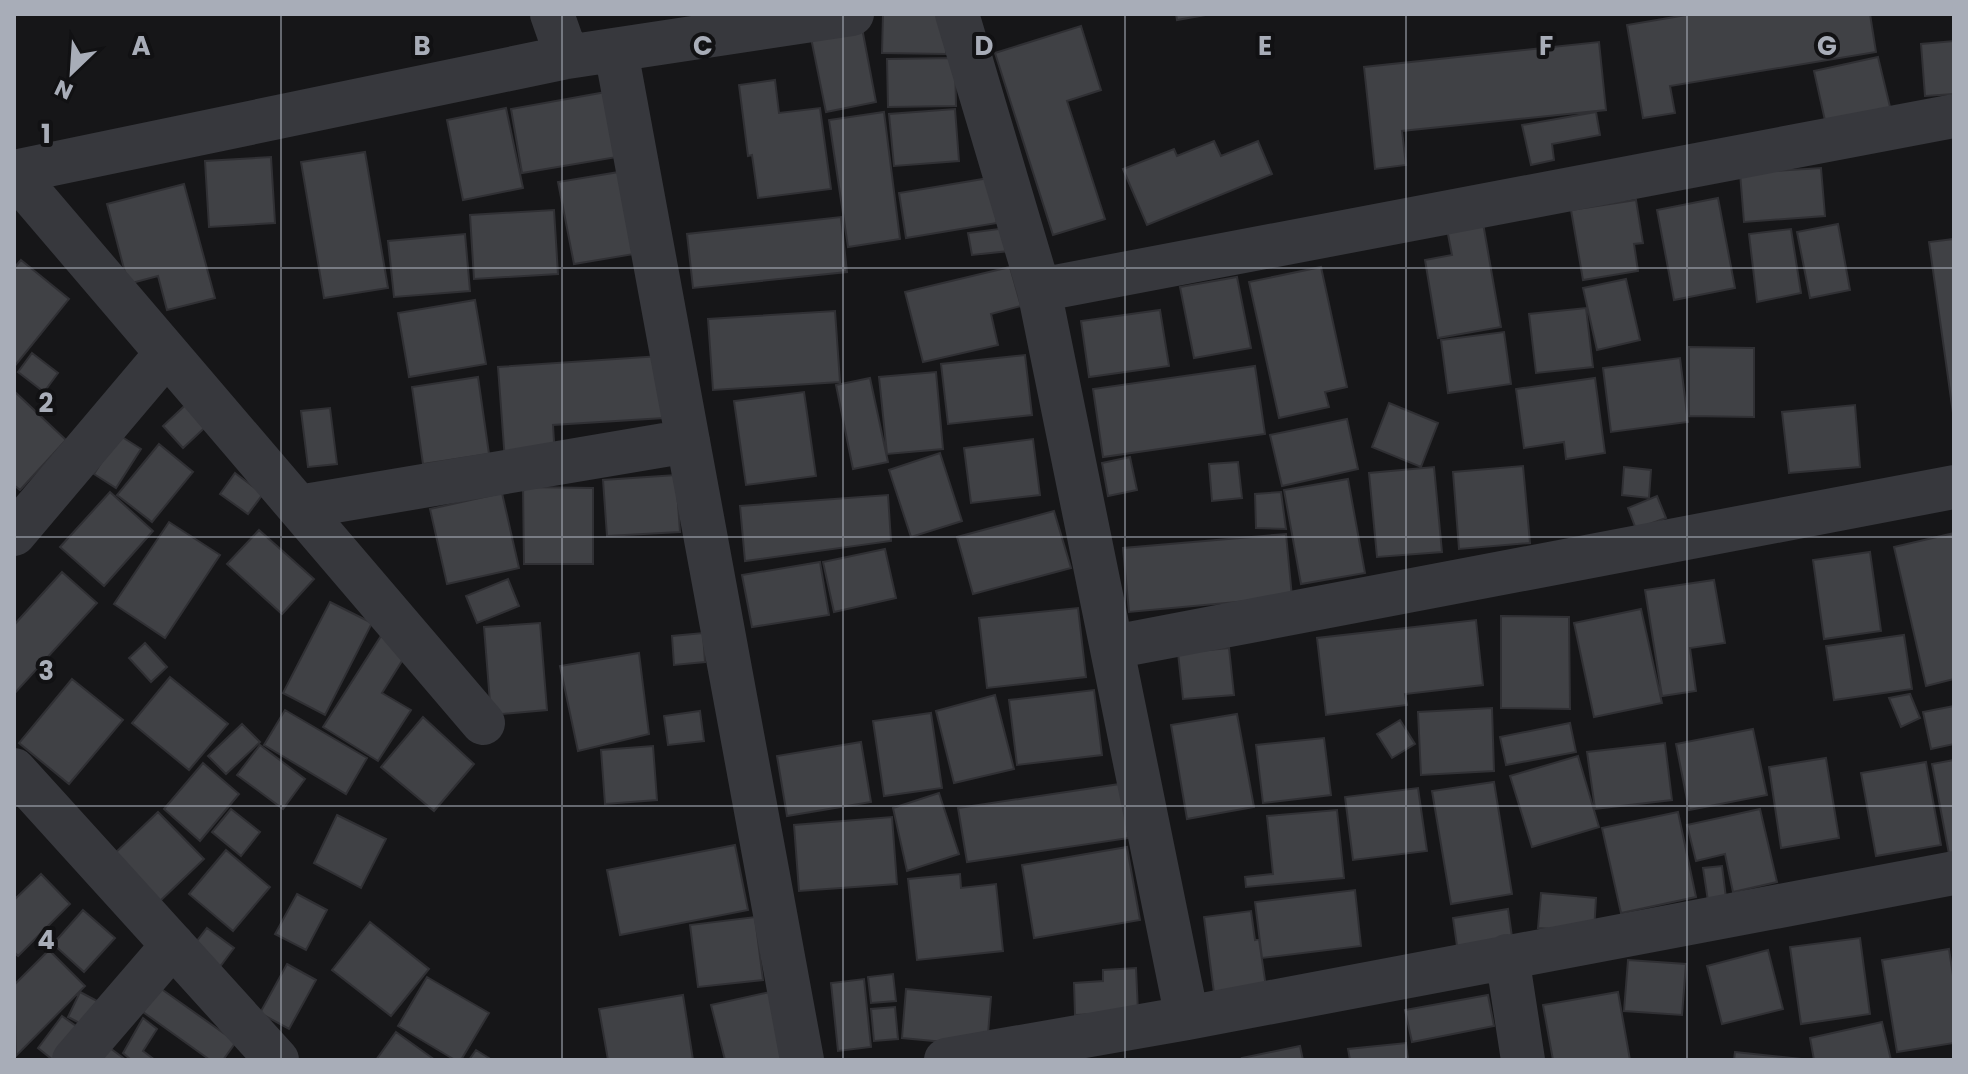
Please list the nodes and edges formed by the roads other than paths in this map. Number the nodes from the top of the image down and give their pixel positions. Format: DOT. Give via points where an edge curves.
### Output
graph roads {
  1 [pos="552,14"];
  2 [pos="852,14"];
  3 [pos="957,14"];
  4 [pos="616,51"];
  5 [pos="567,57"];
  6 [pos="1954,116"];
  7 [pos="14,173"];
  8 [pos="1039,290"];
  9 [pos="167,353"];
  10 [pos="688,441"];
  11 [pos="1954,487"];
  12 [pos="299,507"];
  13 [pos="14,534"];
  14 [pos="1113,647"];
  15 [pos="483,723"];
  16 [pos="14,770"];
  17 [pos="1954,873"];
  18 [pos="173,945"];
  19 [pos="1507,956"];
  20 [pos="1187,1018"];
  21 [pos="74,1060"];
  22 [pos="277,1060"];
  23 [pos="802,1060"];
  24 [pos="946,1060"];
  25 [pos="1523,1060"];
  1 -- 5 [label="street"];
  2 -- 4 [label="street"];
  3 -- 8 [label="street"];
  4 -- 5 [label="street"];
  4 -- 10 [label="street"];
  5 -- 7 [label="street"];
  6 -- 8 [label="street"];
  7 -- 9 [label="street"];
  8 -- 14 [label="street"];
  9 -- 12 [label="street"];
  9 -- 13 [label="street"];
  10 -- 12 [label="street"];
  10 -- 23 [label="street"];
  11 -- 14 [label="street"];
  12 -- 15 [label="street"];
  14 -- 20 [label="street"];
  16 -- 18 [label="street"];
  17 -- 19 [label="street"];
  18 -- 21 [label="street"];
  18 -- 22 [label="street"];
  19 -- 20 [label="street"];
  19 -- 25 [label="street"];
  20 -- 24 [label="street"];
}
